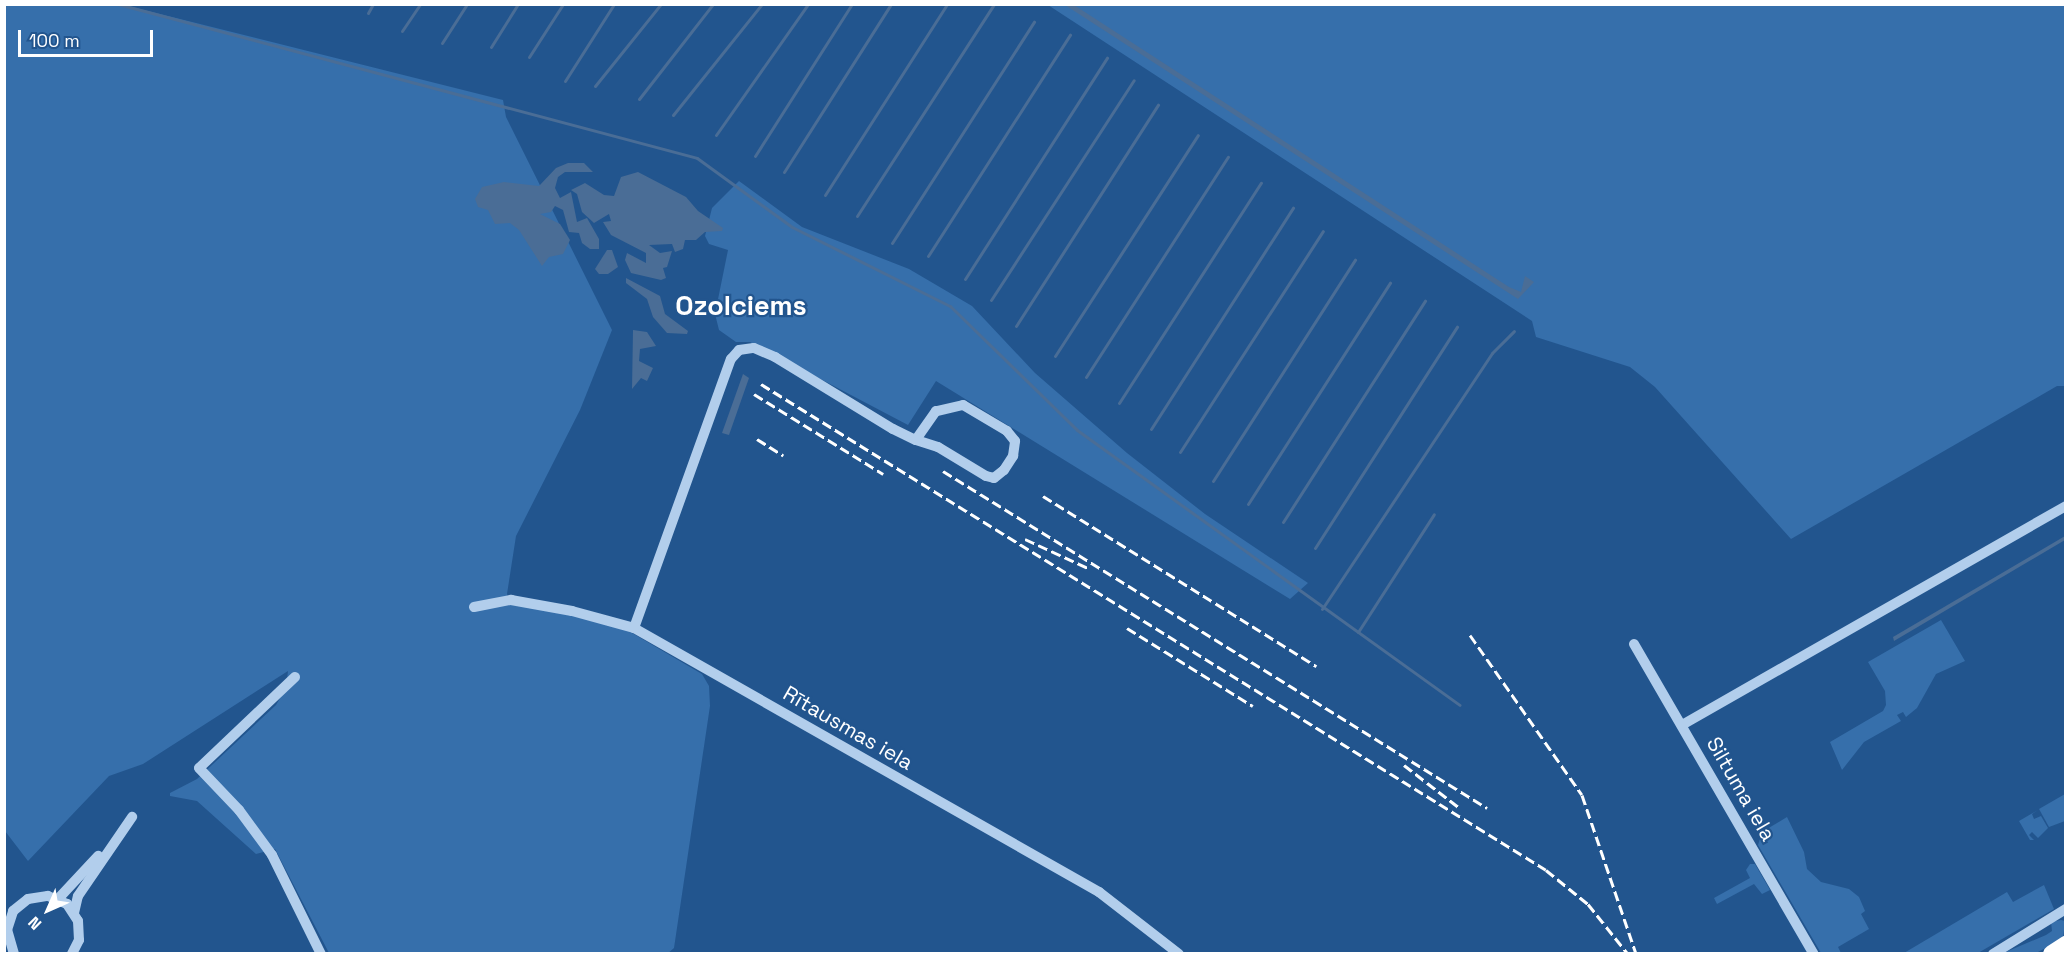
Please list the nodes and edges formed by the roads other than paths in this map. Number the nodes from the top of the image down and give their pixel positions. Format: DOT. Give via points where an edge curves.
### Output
graph roads {
  1 [pos="916,440"];
  2 [pos="2066,506"];
  3 [pos="474,607"];
  4 [pos="634,628"];
  5 [pos="1634,644"];
  6 [pos="295,677"];
  7 [pos="1682,725"];
  8 [pos="58,899"];
  9 [pos="2066,909"];
  10 [pos="74,913"];
  11 [pos="6,931"];
  12 [pos="2066,945"];
  13 [pos="14,954"];
  14 [pos="72,954"];
  15 [pos="321,954"];
  16 [pos="1179,954"];
  17 [pos="1814,954"];
  18 [pos="1993,954"];
  19 [pos="2052,954"];
  1 -- 1 [label="street" via="938,447 994,478 1013,456 1015,441 1007,431 963,405 936,411"];
  1 -- 4 [label="street" via="775,357 754,348 739,350 731,359"];
  2 -- 7 [label="street"];
  3 -- 4 [label="street, Rītausmas iela" via="511,600 572,610"];
  4 -- 16 [label="street, Rītausmas iela" via="1099,892"];
  5 -- 7 [label="street, Siltuma iela"];
  6 -- 15 [label="street" via="199,768 239,810 272,855"];
  7 -- 17 [label="street, Siltuma iela"];
  8 -- 10 [label="street"];
  8 -- 10 [label="street" via="132,817 78,896"];
  8 -- 11 [label="street" via="38,896 20,904"];
  9 -- 18 [label="street"];
  10 -- 14 [label="street" via="80,931"];
  11 -- 13 [label="street"];
  12 -- 19 [label="highway"];
}
